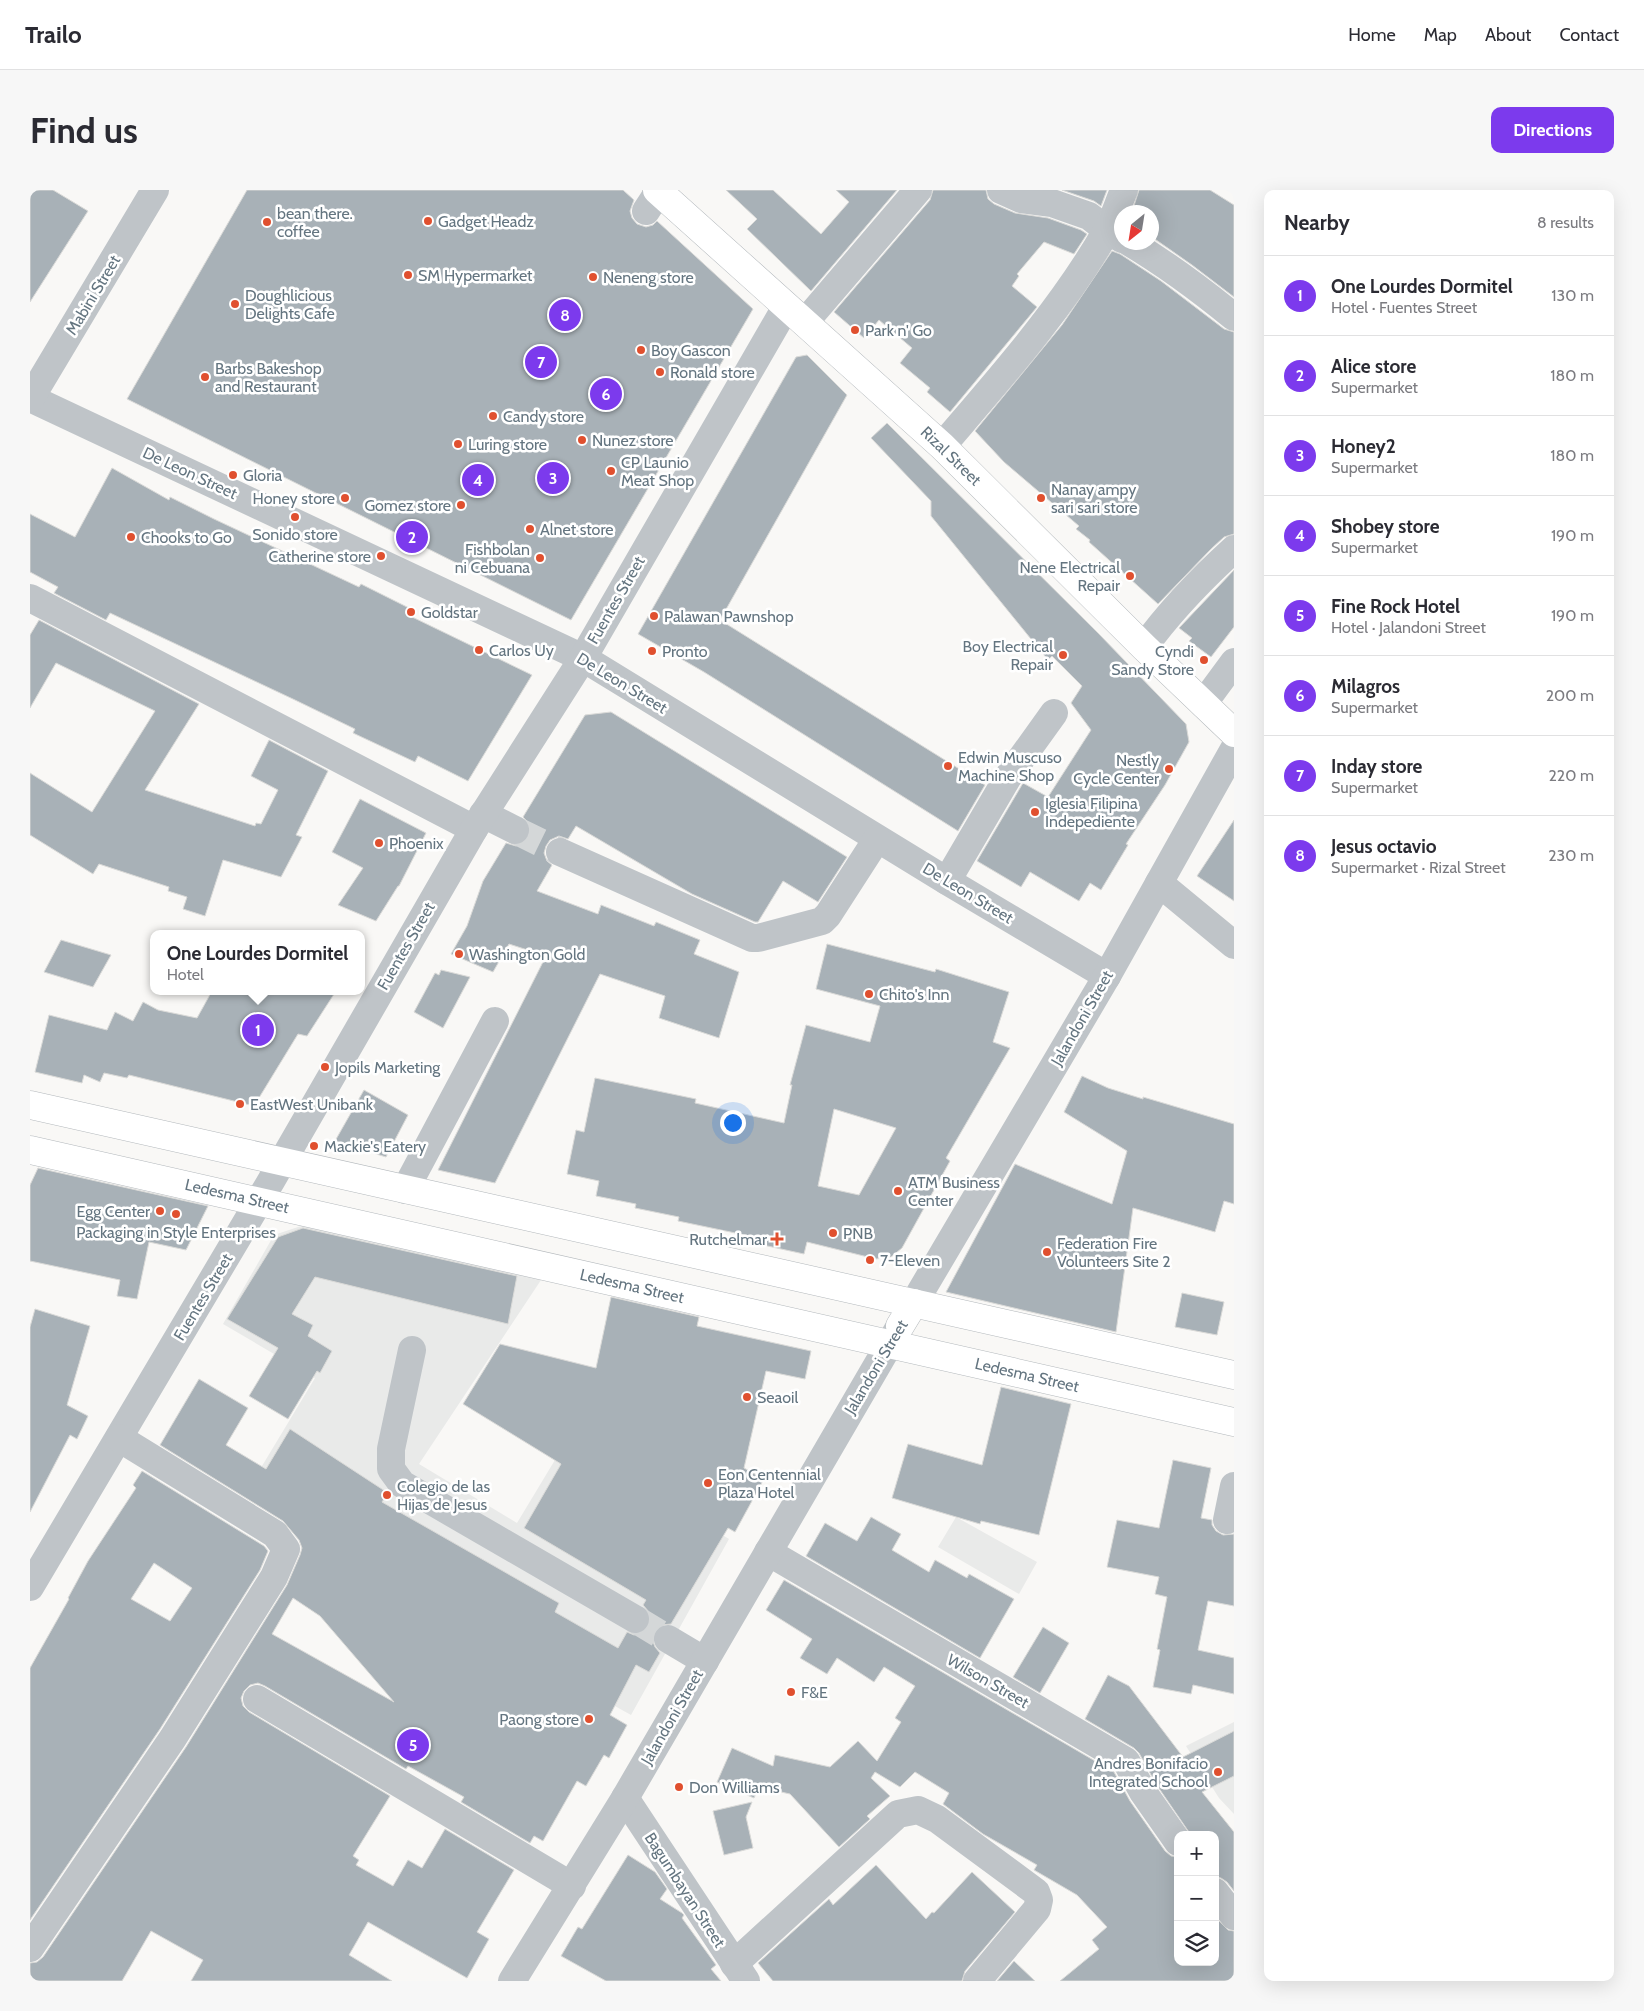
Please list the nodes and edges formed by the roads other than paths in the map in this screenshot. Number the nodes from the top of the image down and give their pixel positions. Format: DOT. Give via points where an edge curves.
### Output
graph roads {
  1 [pos="155,190"];
  2 [pos="918,190"];
  3 [pos="1001,190"];
  4 [pos="1124,190"];
  5 [pos="648,197"];
  6 [pos="1122,205"];
  7 [pos="1114,233"];
  8 [pos="1114,242"];
  9 [pos="1140,250"];
  10 [pos="796,315"];
  11 [pos="1234,317"];
  12 [pos="30,398"];
  13 [pos="942,446"];
  14 [pos="1234,549"];
  15 [pos="30,598"];
  16 [pos="1144,648"];
  17 [pos="583,658"];
  18 [pos="1234,662"];
  19 [pos="1203,704"];
  20 [pos="1054,713"];
  21 [pos="1234,733"];
  22 [pos="1234,748"];
  23 [pos="478,822"];
  24 [pos="515,830"];
  25 [pos="877,839"];
  26 [pos="560,852"];
  27 [pos="947,881"];
  28 [pos="1159,882"];
  29 [pos="1234,945"];
  30 [pos="1107,976"];
  31 [pos="495,1021"];
  32 [pos="30,1105"];
  33 [pos="30,1150"];
  34 [pos="282,1162"];
  35 [pos="405,1190"];
  36 [pos="259,1201"];
  37 [pos="914,1302"];
  38 [pos="894,1335"];
  39 [pos="412,1350"];
  40 [pos="1234,1374"];
  41 [pos="1234,1422"];
  42 [pos="120,1438"];
  43 [pos="1234,1486"];
  44 [pos="1227,1520"];
  45 [pos="768,1552"];
  46 [pos="30,1588"];
  47 [pos="635,1619"];
  48 [pos="668,1639"];
  49 [pos="705,1660"];
  50 [pos="257,1699"];
  51 [pos="625,1798"];
  52 [pos="1174,1836"];
  53 [pos="572,1886"];
  54 [pos="1219,1897"];
  55 [pos="1234,1916"];
  56 [pos="30,1948"];
  57 [pos="740,1973"];
  58 [pos="512,1981"];
  59 [pos="977,1981"];
  1 -- 12 [label="street, Mabini Street"];
  2 -- 10 [label="street, Fuentes Street"];
  3 -- 7 [label="street" via="1021,199 1052,203 1090,216"];
  4 -- 6 [label="street"];
  5 -- 10 [label="main road, Rizal Street"];
  8 -- 13 [label="street" via="1068,290 1013,364"];
  9 -- 11 [label="street" via="1208,295"];
  10 -- 13 [label="main road, Rizal Street"];
  10 -- 17 [label="street, Fuentes Street"];
  12 -- 17 [label="street, De Leon Street"];
  13 -- 16 [label="main road, Rizal Street"];
  14 -- 16 [label="street" via="1189,593"];
  15 -- 23 [label="street"];
  16 -- 19 [label="main road, Rizal Street"];
  17 -- 23 [label="street, Fuentes Street"];
  17 -- 25 [label="street, De Leon Street"];
  18 -- 19 [label="street"];
  19 -- 21 [label="main road, Rizal Street"];
  20 -- 27 [label="street" via="1008,778"];
  22 -- 28 [label="street, Jalandoni Street"];
  23 -- 24 [label="street"];
  23 -- 34 [label="street, Fuentes Street"];
  25 -- 26 [label="street" via="822,921 758,938"];
  25 -- 27 [label="street, De Leon Street"];
  27 -- 30 [label="street, De Leon Street"];
  28 -- 29 [label="street"];
  28 -- 30 [label="street, Jalandoni Street"];
  30 -- 37 [label="street, Jalandoni Street"];
  31 -- 35 [label="street"];
  32 -- 34 [label="main road"];
  33 -- 36 [label="main road, Ledesma Street"];
  34 -- 35 [label="main road"];
  34 -- 36 [label="street, Fuentes Street"];
  35 -- 37 [label="main road"];
  36 -- 38 [label="main road, Ledesma Street"];
  36 -- 42 [label="street, Fuentes Street"];
  37 -- 38 [label="main road, Jalandoni Street"];
  37 -- 40 [label="main road"];
  38 -- 41 [label="main road, Ledesma Street"];
  38 -- 45 [label="street, Jalandoni Street"];
  39 -- 47 [label="street" via="391,1449 391,1469 402,1484"];
  42 -- 46 [label="street, Fuentes Street"];
  42 -- 56 [label="street" via="275,1534 286,1549 274,1577 173,1738"];
  43 -- 44 [label="street"];
  45 -- 49 [label="street, Jalandoni Street"];
  45 -- 52 [label="street, Wilson Street" via="1126,1761"];
  48 -- 49 [label="street"];
  49 -- 51 [label="street, Jalandoni Street"];
  50 -- 53 [label="street"];
  51 -- 53 [label="street, Jalandoni Street"];
  51 -- 57 [label="street, Bagumbayan Street"];
  53 -- 58 [label="street, Jalandoni Street"];
  54 -- 55 [label="street"];
  57 -- 59 [label="street" via="898,1814 918,1810 937,1819 1036,1892 1039,1900 1037,1909"];
}
